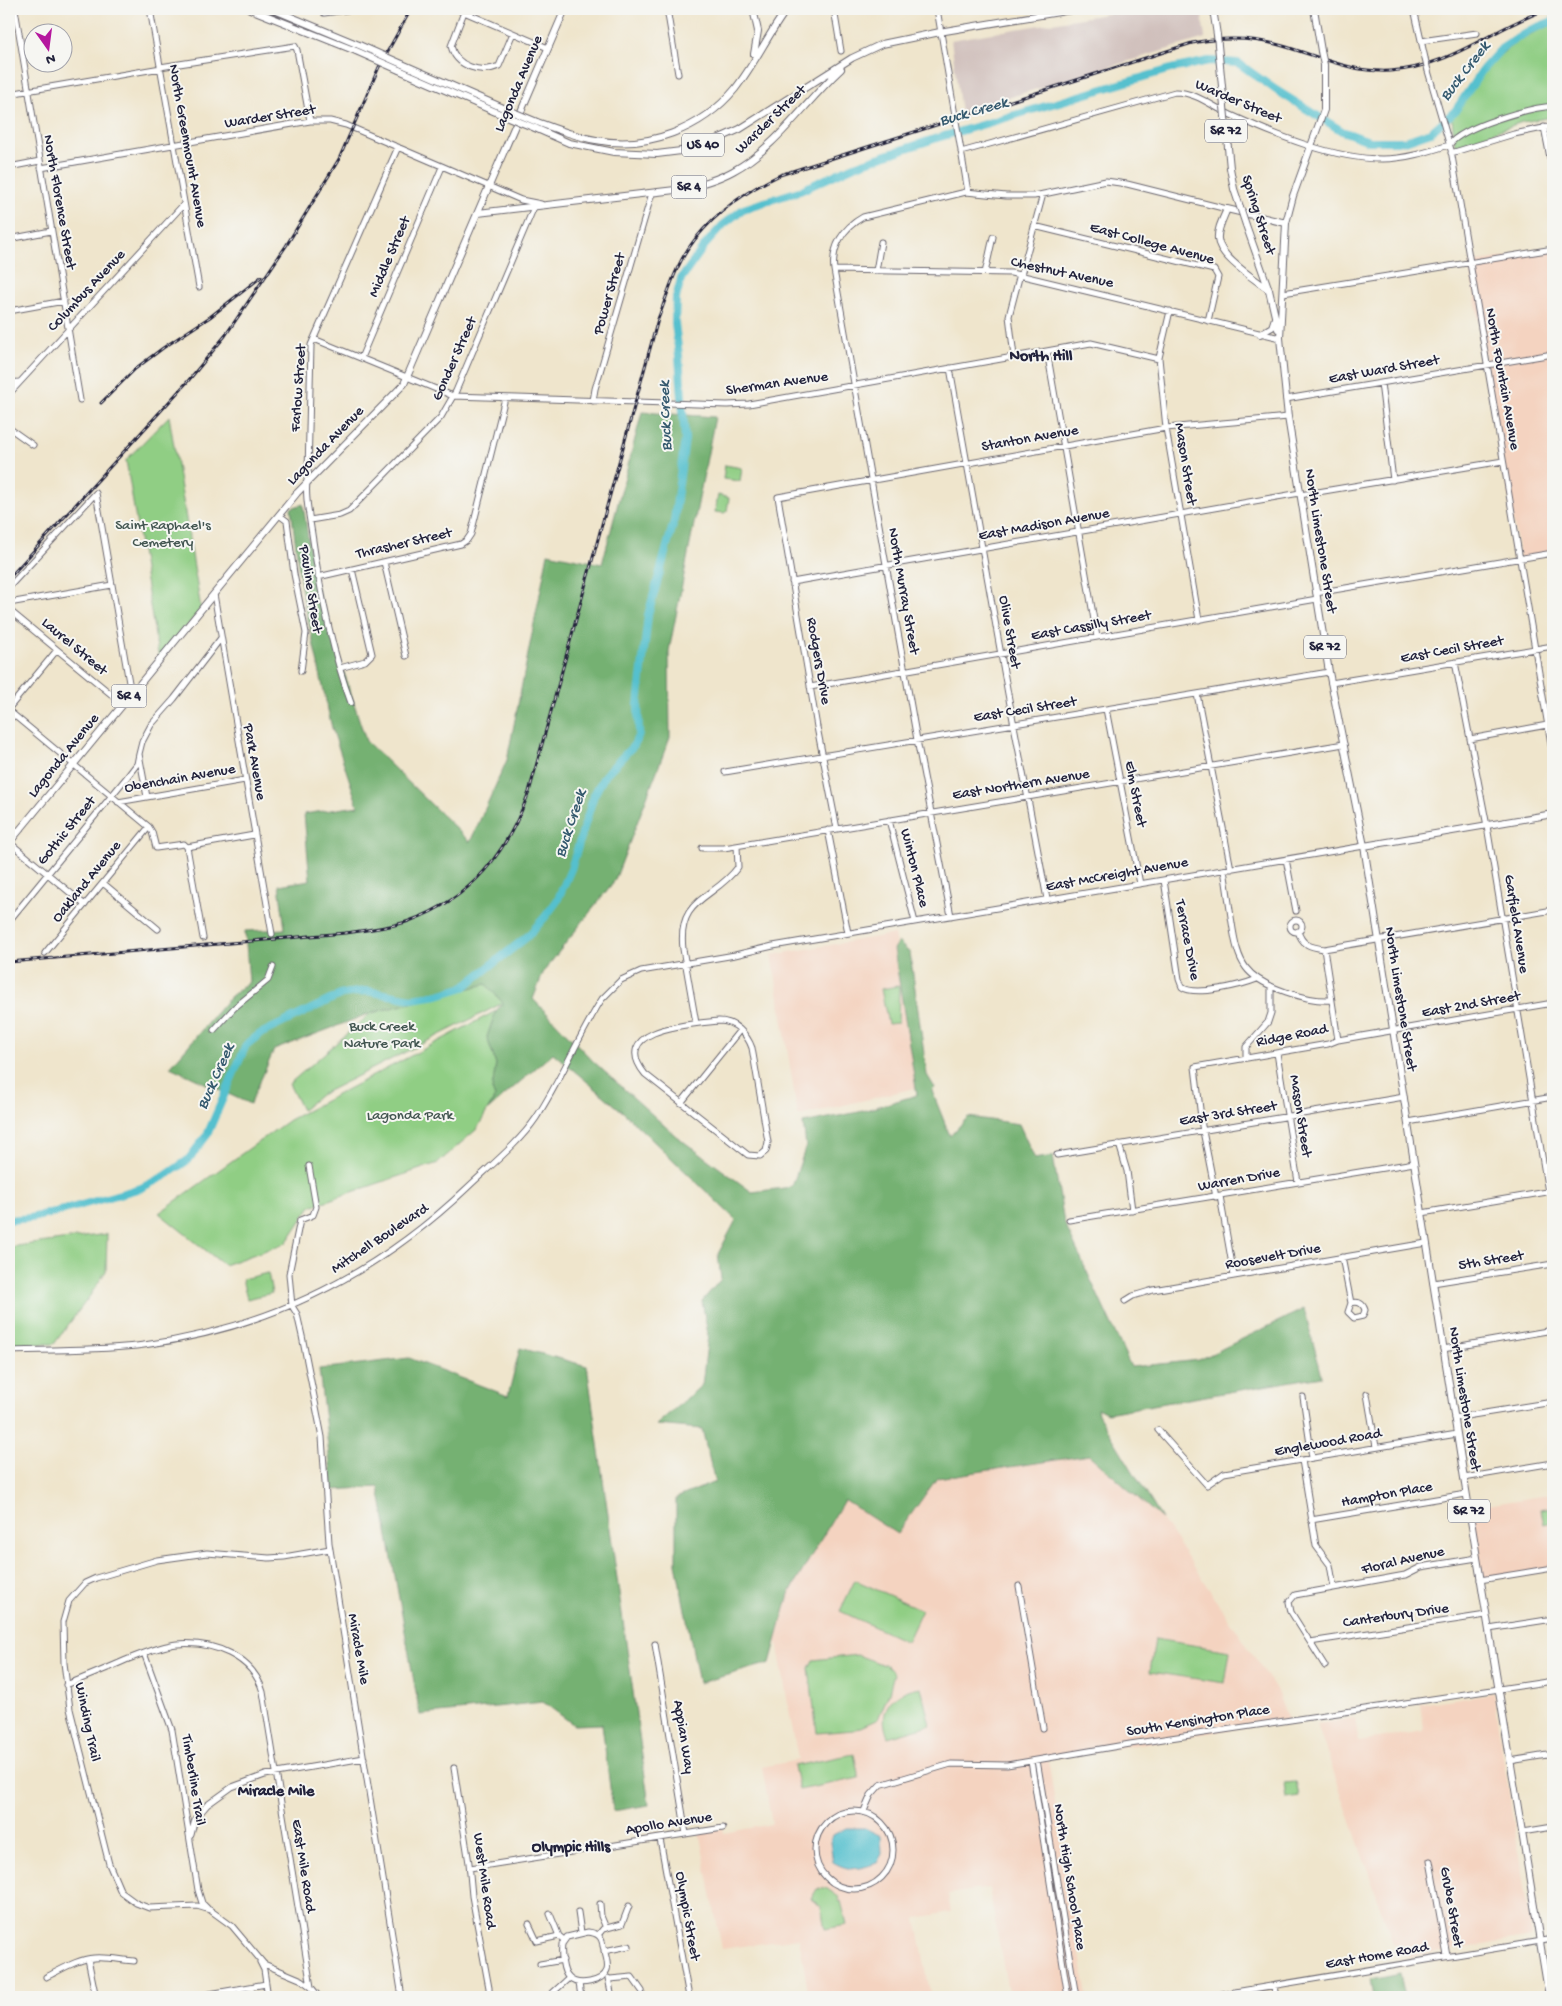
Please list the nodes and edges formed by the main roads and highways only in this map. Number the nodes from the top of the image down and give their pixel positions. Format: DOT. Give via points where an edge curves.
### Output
graph roads {
  1 [pos="250,9"];
  2 [pos="272,9"];
  3 [pos="565,9"];
  4 [pos="753,9"];
  5 [pos="787,9"];
  6 [pos="1077,9"];
  7 [pos="1214,9"];
  8 [pos="1314,9"];
  9 [pos="1048,11"];
  10 [pos="357,48"];
  11 [pos="852,58"];
  12 [pos="750,65"];
  13 [pos="536,125"];
  14 [pos="478,213"];
  15 [pos="1286,223"];
  16 [pos="1269,290"];
  17 [pos="1276,314"];
  18 [pos="1260,334"];
  19 [pos="1280,338"];
  20 [pos="1553,814"];
  21 [pos="9,842"];
  22 [pos="1364,846"];
  23 [pos="1549,1997"];
  1 -- 10 [label="main road, US 40"];
  2 -- 10 [label="main road, US 40"];
  3 -- 14 [label="main road, Lagonda Avenue / SR 4"];
  4 -- 12 [label="main road" via="758,31"];
  5 -- 12 [label="main road, US 40"];
  6 -- 9 [label="main road, US 40"];
  7 -- 16 [label="main road, Spring Street / SR 72, bridge" via="1234,189"];
  8 -- 15 [label="main road, North Limestone Street, bridge" via="1324,65 1324,110"];
  9 -- 11 [label="main road, US 40" via="888,42"];
  10 -- 13 [label="main road, US 40, bridge"];
  11 -- 13 [label="main road, US 40" via="740,129 681,152 614,152 569,143"];
  11 -- 14 [label="main road, Warder Street / SR 4" via="765,148 721,177 652,193"];
  12 -- 13 [label="main road, US 40" via="736,88 714,110 687,127 662,137 638,142 597,141"];
  14 -- 21 [label="main road, Lagonda Avenue / SR 4" via="400,390 279,515"];
  15 -- 16 [label="main road" via="1227,209 1218,232 1220,248 1227,256"];
  15 -- 19 [label="main road, North Limestone Street"];
  16 -- 17 [label="main road, Spring Street / SR 72"];
  17 -- 18 [label="main road" via="1272,326"];
  17 -- 19 [label="main road, Spring Street / SR 72"];
  19 -- 22 [label="main road, North Limestone Street / SR 72" via="1288,417 1316,596"];
  20 -- 22 [label="main road, East McCreight Avenue"];
  22 -- 23 [label="main road, North Limestone Street / SR 72"];
}
